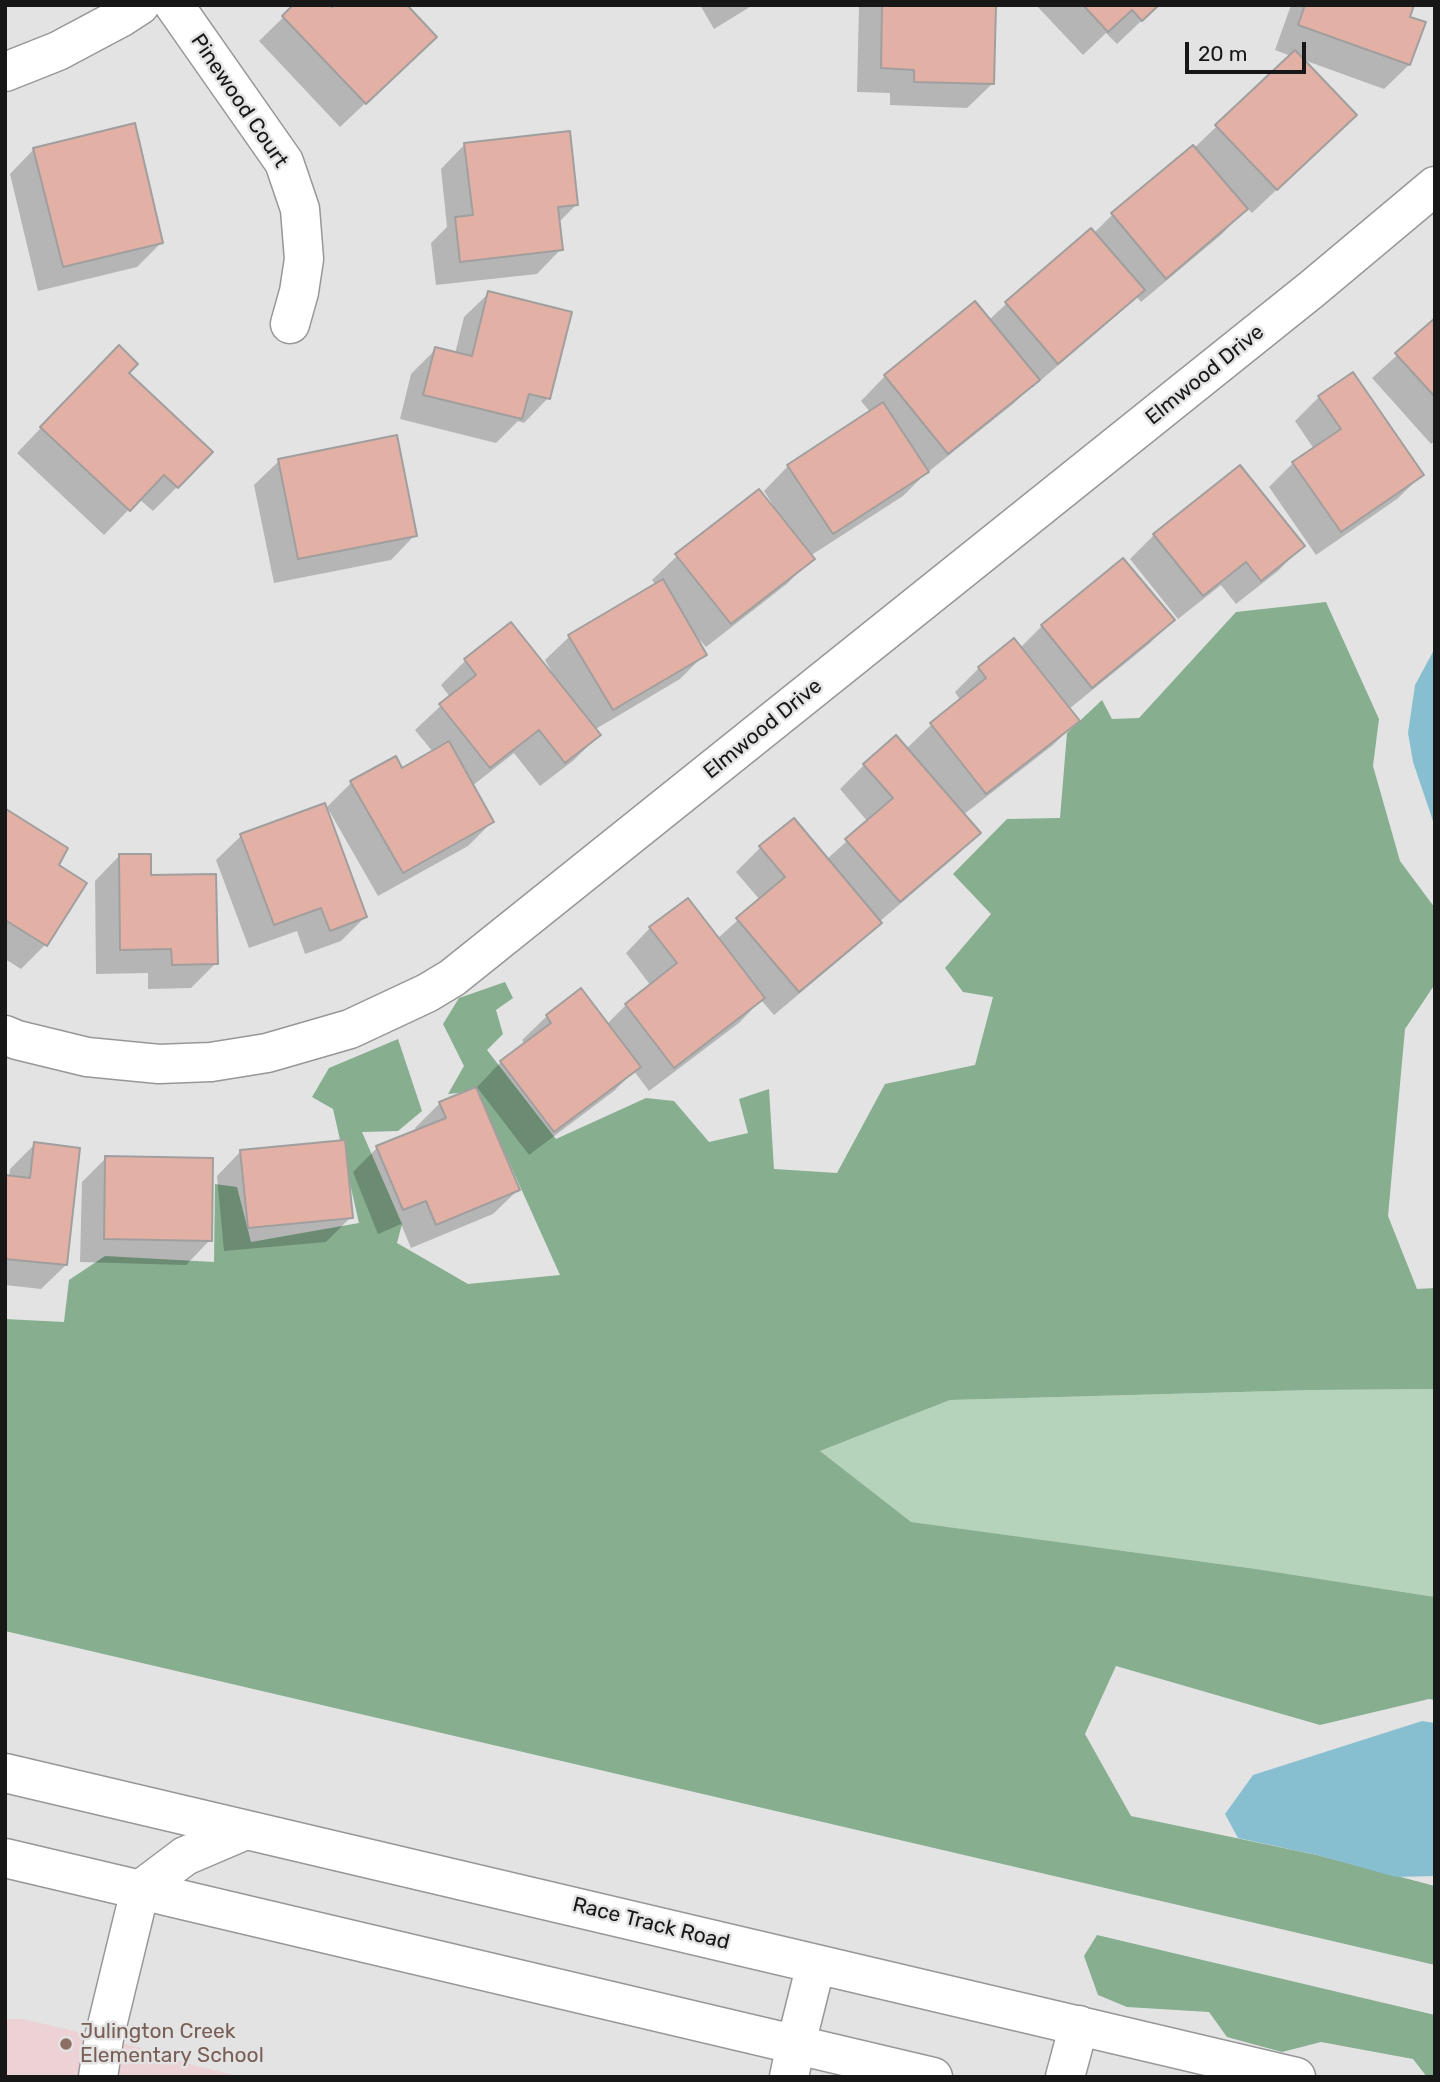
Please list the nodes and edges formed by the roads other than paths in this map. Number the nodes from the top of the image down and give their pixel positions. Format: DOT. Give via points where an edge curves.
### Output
graph roads {
  1 [pos="140,5"];
  2 [pos="174,5"];
  3 [pos="5,72"];
  4 [pos="1435,186"];
  5 [pos="290,324"];
  6 [pos="5,1035"];
  7 [pos="5,1773"];
  8 [pos="246,1830"];
  9 [pos="5,1858"];
  10 [pos="140,1890"];
  11 [pos="816,1964"];
  12 [pos="1079,2025"];
  13 [pos="793,2061"];
  14 [pos="98,2077"];
  15 [pos="933,2077"];
  16 [pos="1065,2077"];
  17 [pos="1296,2077"];
  1 -- 3 [label="main road" via="58,51"];
  2 -- 5 [label="main road, Pinewood Court" via="284,162 300,209 303,259"];
  4 -- 6 [label="main road, Elmwood Drive" via="428,993 350,1029 267,1053 211,1062 159,1064 87,1057"];
  7 -- 8 [label="main road, Race Track Road"];
  8 -- 10 [label="main road" via="186,1856"];
  8 -- 11 [label="main road, Race Track Road"];
  9 -- 10 [label="main road"];
  10 -- 13 [label="main road"];
  10 -- 14 [label="main road"];
  11 -- 12 [label="main road, Race Track Road"];
  11 -- 13 [label="main road"];
  12 -- 16 [label="main road"];
  12 -- 17 [label="main road, Race Track Road"];
  13 -- 15 [label="main road"];
}
